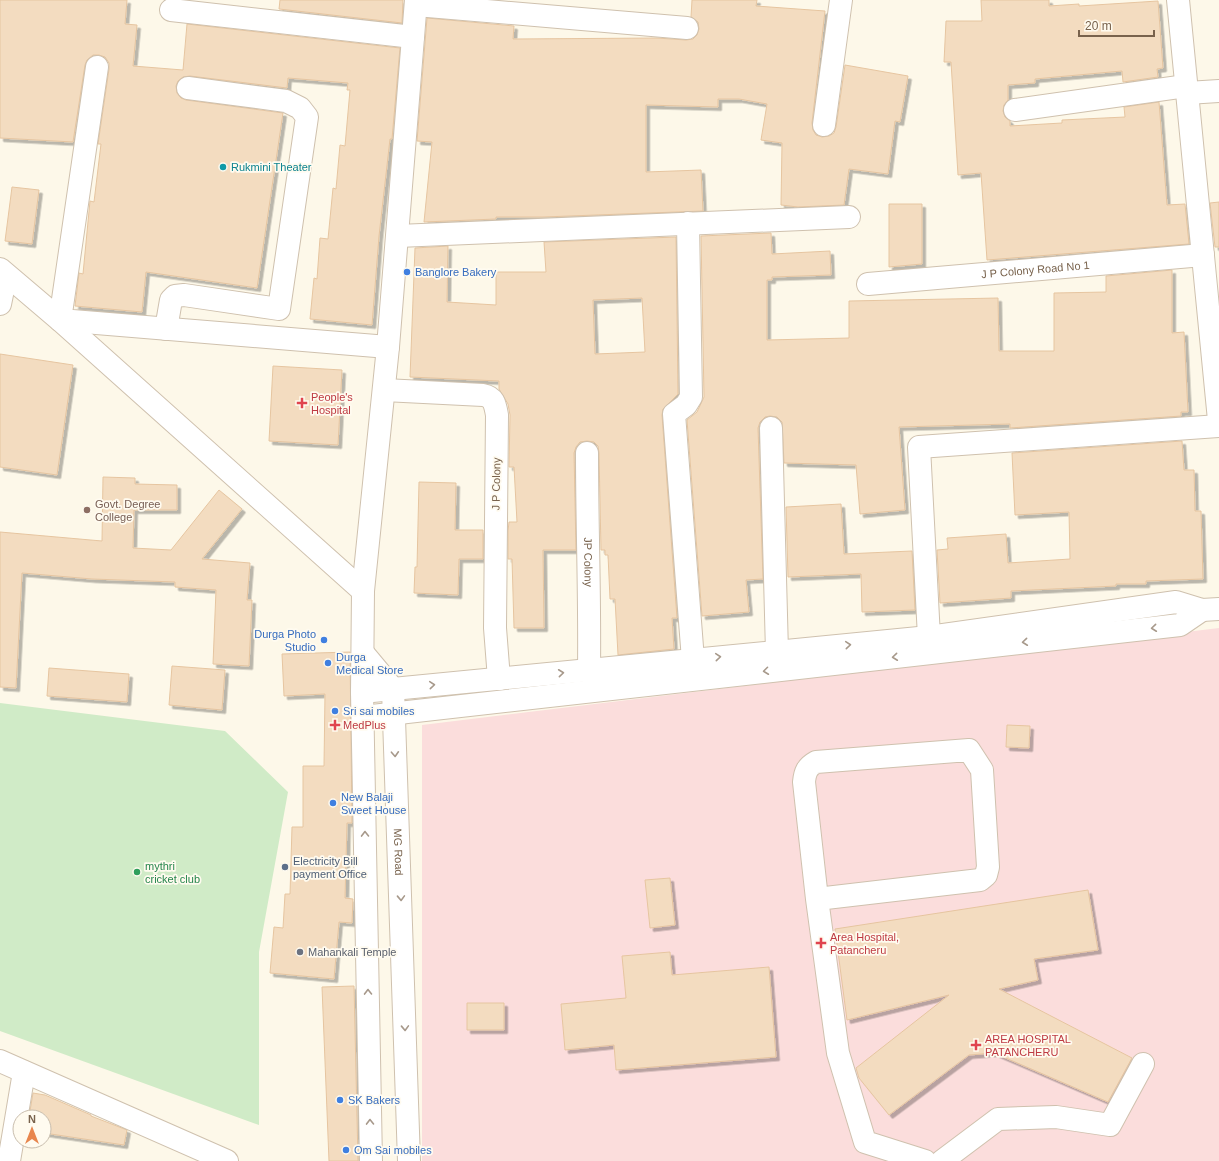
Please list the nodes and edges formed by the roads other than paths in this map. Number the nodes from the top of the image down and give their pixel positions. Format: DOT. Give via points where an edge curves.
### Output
graph roads {
  1 [pos="841,0"];
  2 [pos="1178,0"];
  3 [pos="416,2"];
  4 [pos="171,10"];
  5 [pos="688,28"];
  6 [pos="413,37"];
  7 [pos="97,67"];
  8 [pos="188,88"];
  9 [pos="1187,90"];
  10 [pos="1219,91"];
  11 [pos="1015,110"];
  12 [pos="824,125"];
  13 [pos="849,217"];
  14 [pos="688,223"];
  15 [pos="398,236"];
  16 [pos="1203,254"];
  17 [pos="3,272"];
  18 [pos="868,284"];
  19 [pos="0,304"];
  20 [pos="278,309"];
  21 [pos="60,320"];
  22 [pos="166,329"];
  23 [pos="275,338"];
  24 [pos="388,347"];
  25 [pos="384,390"];
  26 [pos="1219,420"];
  27 [pos="1219,426"];
  28 [pos="771,428"];
  29 [pos="587,453"];
  30 [pos="363,591"];
  31 [pos="1176,602"];
  32 [pos="1210,610"];
  33 [pos="1180,625"];
  34 [pos="929,637"];
  35 [pos="777,652"];
  36 [pos="363,653"];
  37 [pos="694,660"];
  38 [pos="589,670"];
  39 [pos="499,679"];
  40 [pos="393,689"];
  41 [pos="362,692"];
  42 [pos="394,715"];
  43 [pos="363,718"];
  44 [pos="817,899"];
  45 [pos="0,1061"];
  46 [pos="1143,1064"];
  47 [pos="24,1072"];
  48 [pos="866,1152"];
  49 [pos="946,1160"];
  50 [pos="9,1161"];
  51 [pos="226,1161"];
  52 [pos="371,1161"];
  53 [pos="409,1161"];
  54 [pos="925,1161"];
  1 -- 12 [label="street"];
  2 -- 9 [label="street"];
  3 -- 5 [label="street"];
  3 -- 6 [label="street"];
  4 -- 6 [label="street"];
  6 -- 15 [label="street"];
  7 -- 21 [label="street"];
  8 -- 20 [label="street" via="286,101 300,108 307,117"];
  9 -- 10 [label="street"];
  9 -- 11 [label="street"];
  9 -- 16 [label="street"];
  13 -- 14 [label="street"];
  14 -- 15 [label="street"];
  14 -- 37 [label="street" via="691,397 686,405 674,414"];
  15 -- 24 [label="street"];
  16 -- 18 [label="street, J P Colony Road No 1"];
  16 -- 26 [label="street"];
  17 -- 19 [label="street"];
  17 -- 21 [label="street"];
  20 -- 22 [label="street" via="184,295 175,296 171,300"];
  20 -- 23 [label="street"];
  21 -- 22 [label="street"];
  21 -- 30 [label="street"];
  22 -- 23 [label="street"];
  23 -- 24 [label="street"];
  24 -- 25 [label="street"];
  25 -- 30 [label="street"];
  25 -- 39 [label="street, J P Colony" via="483,395 494,401 497,414 495,628"];
  27 -- 34 [label="street" via="919,447"];
  28 -- 35 [label="street"];
  29 -- 38 [label="street, JP Colony"];
  30 -- 36 [label="street"];
  31 -- 32 [label="street"];
  31 -- 33 [label="street"];
  31 -- 34 [label="street"];
  32 -- 33 [label="street"];
  33 -- 42 [label="street, one-way"];
  35 -- 34 [label="street, one-way"];
  37 -- 35 [label="street, one-way"];
  36 -- 40 [label="street"];
  36 -- 41 [label="street"];
  37 -- 38 [label="street"];
  39 -- 38 [label="street, one-way"];
  40 -- 39 [label="street, one-way"];
  40 -- 41 [label="street"];
  40 -- 42 [label="street, MG Road"];
  41 -- 43 [label="street"];
  42 -- 43 [label="street"];
  42 -- 53 [label="street, MG Road, one-way"];
  52 -- 43 [label="street, one-way"];
  44 -- 44 [label="street" via="804,782 809,766 816,762 968,750 982,770 988,867 986,875 980,880"];
  44 -- 48 [label="street" via="838,1053"];
  45 -- 47 [label="street"];
  46 -- 49 [label="street" via="1110,1125 1056,1117 998,1119"];
  47 -- 50 [label="street"];
  47 -- 51 [label="street"];
  48 -- 54 [label="street"];
}
